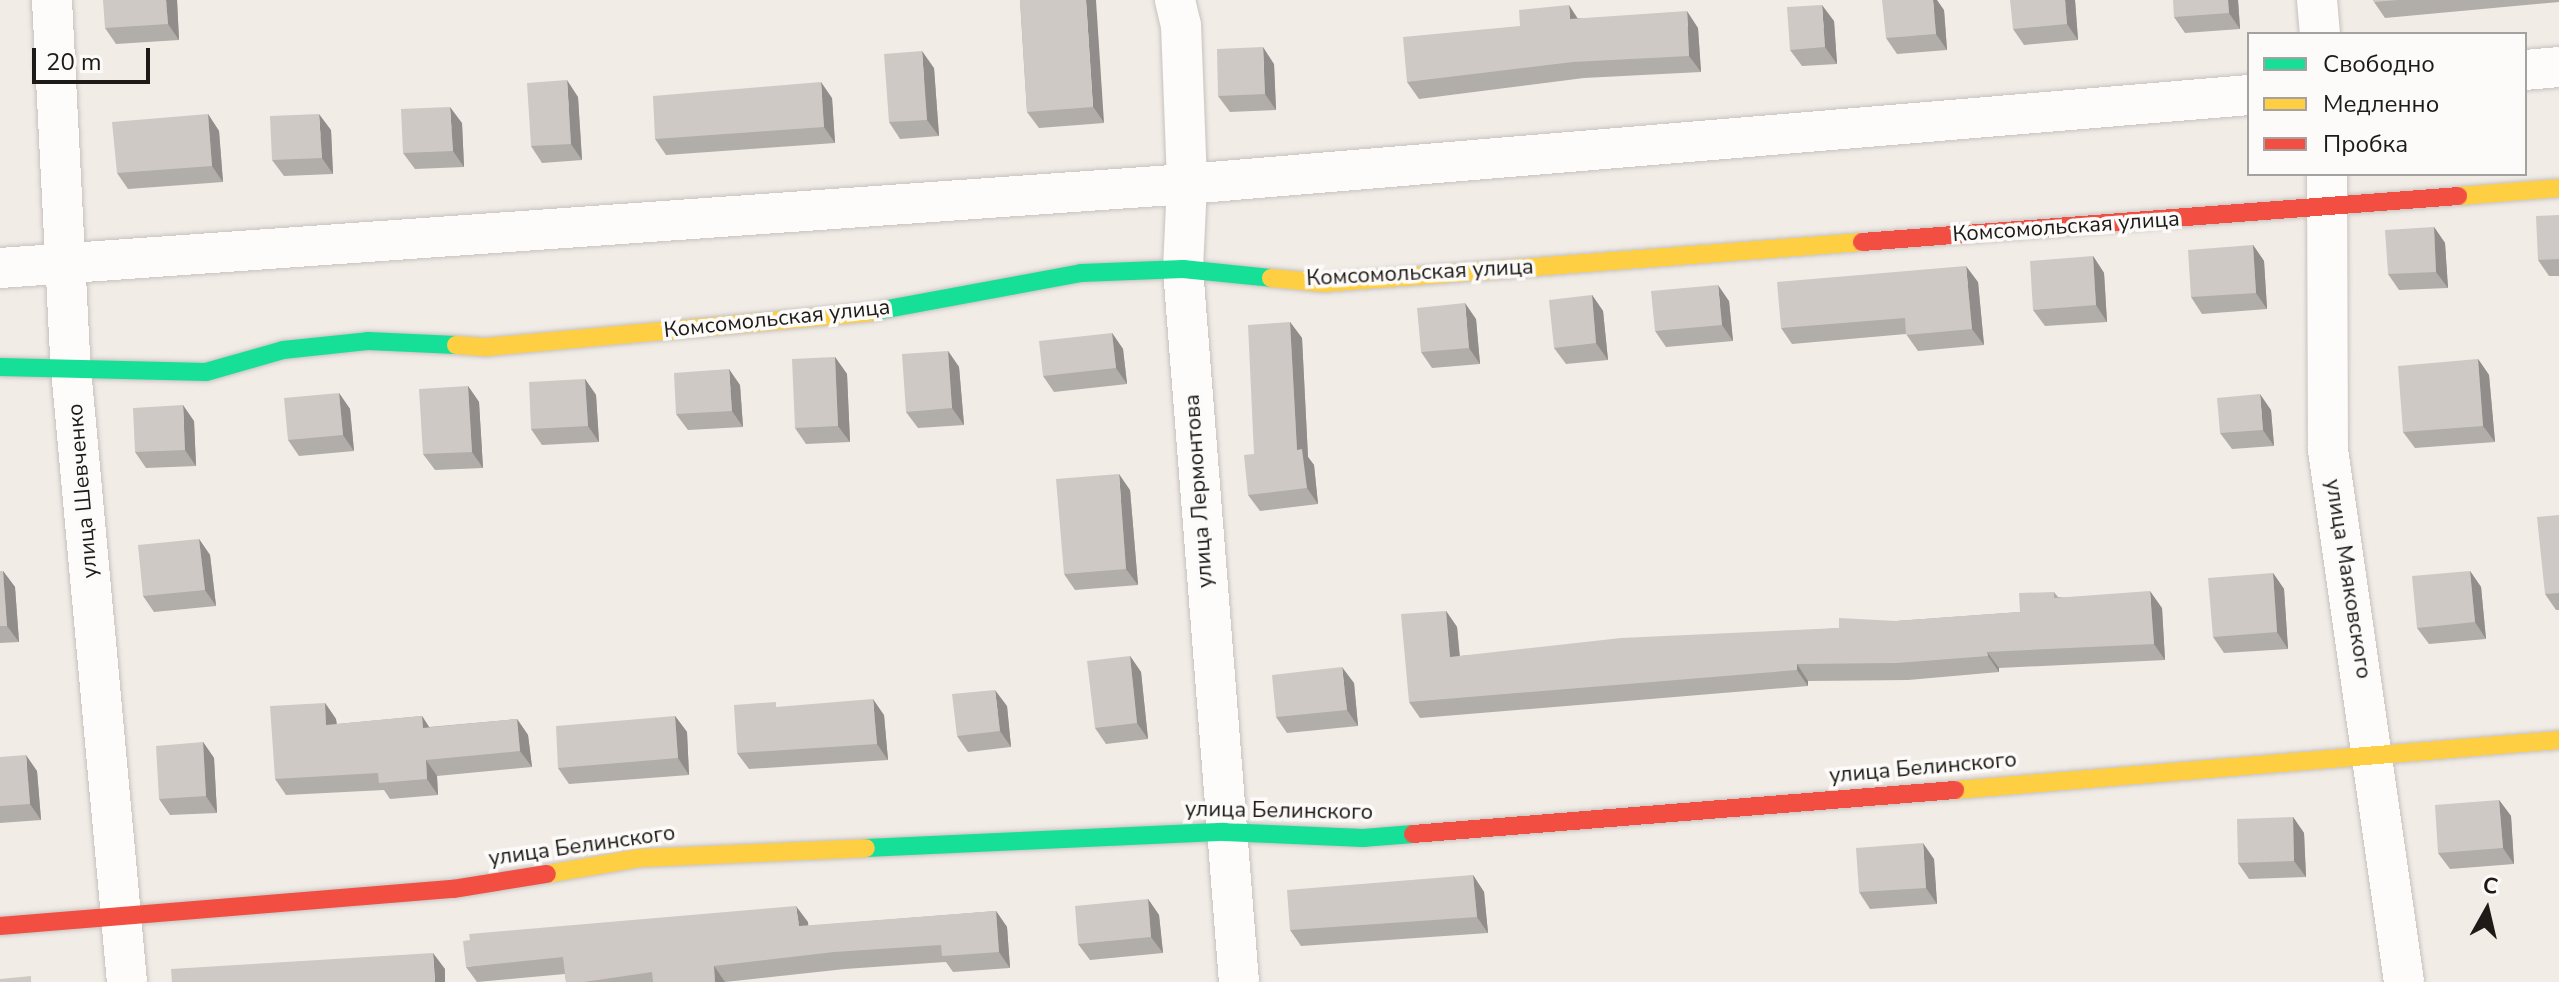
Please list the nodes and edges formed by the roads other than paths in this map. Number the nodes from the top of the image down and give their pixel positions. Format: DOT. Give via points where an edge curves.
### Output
graph roads {
  1 [pos="52,0"];
  2 [pos="1175,0"];
  3 [pos="2317,0"];
  4 [pos="2320,32"];
  5 [pos="2559,67"];
  6 [pos="2527,70"];
  7 [pos="2247,95"];
  8 [pos="1187,184"];
  9 [pos="2559,188"];
  10 [pos="2327,191"];
  11 [pos="68,263"];
  12 [pos="0,268"];
  13 [pos="1183,269"];
  14 [pos="0,367"];
  15 [pos="71,369"];
  16 [pos="2559,740"];
  17 [pos="2376,756"];
  18 [pos="1224,832"];
  19 [pos="122,918"];
  20 [pos="0,926"];
  21 [pos="127,982"];
  22 [pos="1239,982"];
  23 [pos="2404,982"];
  1 -- 11 [label="street, улица Шевченко"];
  2 -- 8 [label="street, улица Лермонтова" via="1181,25"];
  3 -- 4 [label="street"];
  5 -- 6 [label="street"];
  7 -- 8 [label="street"];
  8 -- 11 [label="street"];
  8 -- 13 [label="street, улица Лермонтова"];
  9 -- 10 [label="street, Комсомольская улица"];
  10 -- 13 [label="street, Комсомольская улица" via="1324,283"];
  10 -- 17 [label="street, улица Маяковского" via="2328,450"];
  11 -- 12 [label="street"];
  11 -- 15 [label="street, улица Шевченко"];
  13 -- 15 [label="street, Комсомольская улица" via="1081,273 824,317 487,347 368,341 283,350 206,372"];
  13 -- 18 [label="street, улица Лермонтова"];
  14 -- 15 [label="street, Комсомольская улица"];
  15 -- 19 [label="street, улица Шевченко"];
  16 -- 17 [label="street, улица Белинского"];
  17 -- 18 [label="street, улица Белинского" via="1363,838"];
  17 -- 23 [label="street, улица Маяковского"];
  18 -- 19 [label="street, улица Белинского" via="641,858 453,889"];
  18 -- 22 [label="street, улица Лермонтова"];
  19 -- 20 [label="street, улица Белинского"];
  19 -- 21 [label="street, улица Шевченко"];
}
